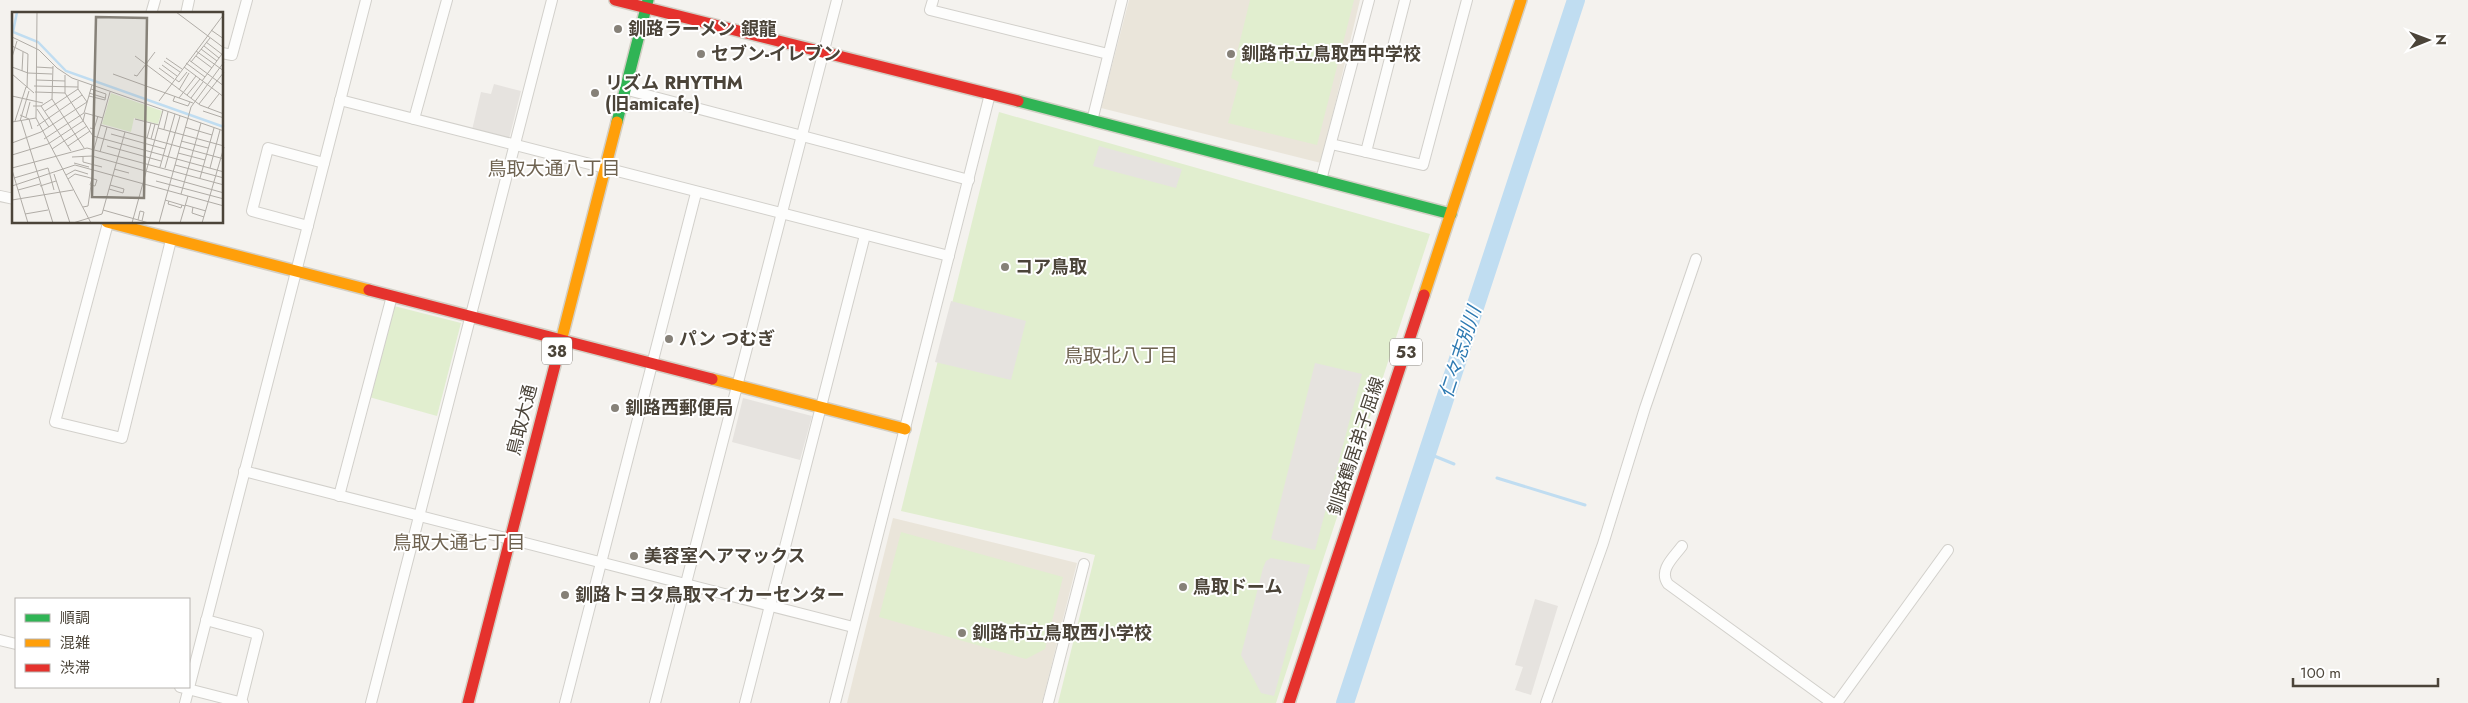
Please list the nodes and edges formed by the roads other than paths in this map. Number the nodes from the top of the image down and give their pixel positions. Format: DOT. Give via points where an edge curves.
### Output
graph roads {
  1 [pos="247,0"];
  2 [pos="366,0"];
  3 [pos="447,0"];
  4 [pos="552,0"];
  5 [pos="615,0"];
  6 [pos="837,0"];
  7 [pos="933,0"];
  8 [pos="1122,0"];
  9 [pos="1370,0"];
  10 [pos="1405,0"];
  11 [pos="1467,0"];
  12 [pos="1521,0"];
  13 [pos="646,4"];
  14 [pos="224,53"];
  15 [pos="823,53"];
  16 [pos="1108,54"];
  17 [pos="624,90"];
  18 [pos="990,94"];
  19 [pos="340,100"];
  20 [pos="414,120"];
  21 [pos="1092,121"];
  22 [pos="801,137"];
  23 [pos="1331,144"];
  24 [pos="515,145"];
  25 [pos="1366,152"];
  26 [pos="324,163"];
  27 [pos="606,168"];
  28 [pos="969,180"];
  29 [pos="1321,180"];
  30 [pos="696,193"];
  31 [pos="782,213"];
  32 [pos="1451,214"];
  33 [pos="107,224"];
  34 [pos="117,224"];
  35 [pos="137,226"];
  36 [pos="308,226"];
  37 [pos="865,235"];
  38 [pos="172,240"];
  39 [pos="949,256"];
  40 [pos="1696,259"];
  41 [pos="296,271"];
  42 [pos="392,296"];
  43 [pos="470,316"];
  44 [pos="560,340"];
  45 [pos="652,363"];
  46 [pos="738,384"];
  47 [pos="821,406"];
  48 [pos="905,429"];
  49 [pos="244,471"];
  50 [pos="340,496"];
  51 [pos="420,516"];
  52 [pos="511,539"];
  53 [pos="1682,546"];
  54 [pos="1948,550"];
  55 [pos="603,563"];
  56 [pos="1084,564"];
  57 [pos="685,584"];
  58 [pos="770,605"];
  59 [pos="206,620"];
  60 [pos="854,627"];
  61 [pos="0,640"];
  62 [pos="15,644"];
  63 [pos="190,669"];
  64 [pos="184,688"];
  65 [pos="185,703"];
  66 [pos="242,703"];
  67 [pos="371,703"];
  68 [pos="468,703"];
  69 [pos="566,703"];
  70 [pos="655,703"];
  71 [pos="745,703"];
  72 [pos="835,703"];
  73 [pos="1048,703"];
  74 [pos="1289,703"];
  75 [pos="1546,703"];
  76 [pos="1832,703"];
  77 [pos="1837,703"];
  1 -- 14 [label="street" via="232,55"];
  2 -- 19 [label="street"];
  3 -- 20 [label="street"];
  4 -- 24 [label="street"];
  5 -- 13 [label="main road"];
  6 -- 15 [label="street"];
  7 -- 16 [label="street" via="930,10"];
  8 -- 16 [label="street"];
  9 -- 23 [label="street"];
  10 -- 25 [label="street"];
  11 -- 25 [label="street" via="1423,165"];
  12 -- 32 [label="main road, 釧路鶴居弟子屈線 / 53"];
  13 -- 15 [label="main road"];
  13 -- 17 [label="main road, 鳥取大通 / 38"];
  15 -- 18 [label="main road"];
  15 -- 22 [label="street"];
  16 -- 21 [label="street"];
  17 -- 22 [label="street"];
  17 -- 27 [label="main road, 鳥取大通 / 38"];
  18 -- 21 [label="main road"];
  18 -- 28 [label="street"];
  19 -- 20 [label="street"];
  19 -- 26 [label="street"];
  20 -- 24 [label="street"];
  21 -- 29 [label="main road"];
  22 -- 28 [label="street"];
  22 -- 31 [label="street"];
  23 -- 25 [label="street"];
  23 -- 29 [label="street"];
  24 -- 27 [label="street"];
  24 -- 43 [label="street"];
  26 -- 36 [label="street"];
  26 -- 36 [label="street" via="268,148 252,211"];
  27 -- 30 [label="street"];
  27 -- 44 [label="main road, 鳥取大通 / 38"];
  28 -- 39 [label="street"];
  29 -- 32 [label="main road"];
  30 -- 31 [label="street"];
  30 -- 45 [label="street"];
  31 -- 37 [label="street"];
  31 -- 46 [label="street"];
  32 -- 74 [label="main road, 釧路鶴居弟子屈線 / 53"];
  33 -- 38 [label="street" via="56,422 122,438"];
  34 -- 35 [label="main road"];
  35 -- 38 [label="main road"];
  36 -- 41 [label="street"];
  37 -- 39 [label="street"];
  37 -- 47 [label="street"];
  38 -- 41 [label="main road"];
  39 -- 48 [label="street"];
  40 -- 75 [label="street" via="1603,544"];
  41 -- 42 [label="main road"];
  41 -- 49 [label="street"];
  42 -- 43 [label="main road"];
  42 -- 50 [label="street"];
  43 -- 44 [label="main road"];
  43 -- 51 [label="street"];
  44 -- 45 [label="main road"];
  44 -- 52 [label="main road, 鳥取大通 / 38"];
  45 -- 46 [label="main road"];
  45 -- 55 [label="street"];
  46 -- 47 [label="main road"];
  46 -- 57 [label="street"];
  47 -- 48 [label="main road"];
  47 -- 58 [label="street"];
  48 -- 60 [label="street"];
  49 -- 50 [label="street"];
  49 -- 59 [label="street"];
  50 -- 51 [label="street"];
  51 -- 52 [label="street"];
  51 -- 67 [label="street"];
  52 -- 55 [label="street"];
  52 -- 68 [label="main road, 鳥取大通 / 38"];
  53 -- 76 [label="street" via="1664,572 1668,584"];
  54 -- 77 [label="street"];
  55 -- 57 [label="street"];
  55 -- 69 [label="street"];
  56 -- 73 [label="street"];
  57 -- 58 [label="street"];
  57 -- 70 [label="street"];
  58 -- 60 [label="street"];
  58 -- 71 [label="street"];
  59 -- 63 [label="street"];
  59 -- 66 [label="street" via="258,634"];
  60 -- 72 [label="street"];
  61 -- 62 [label="street"];
  64 -- 65 [label="street"];
  64 -- 66 [label="street"];
}
